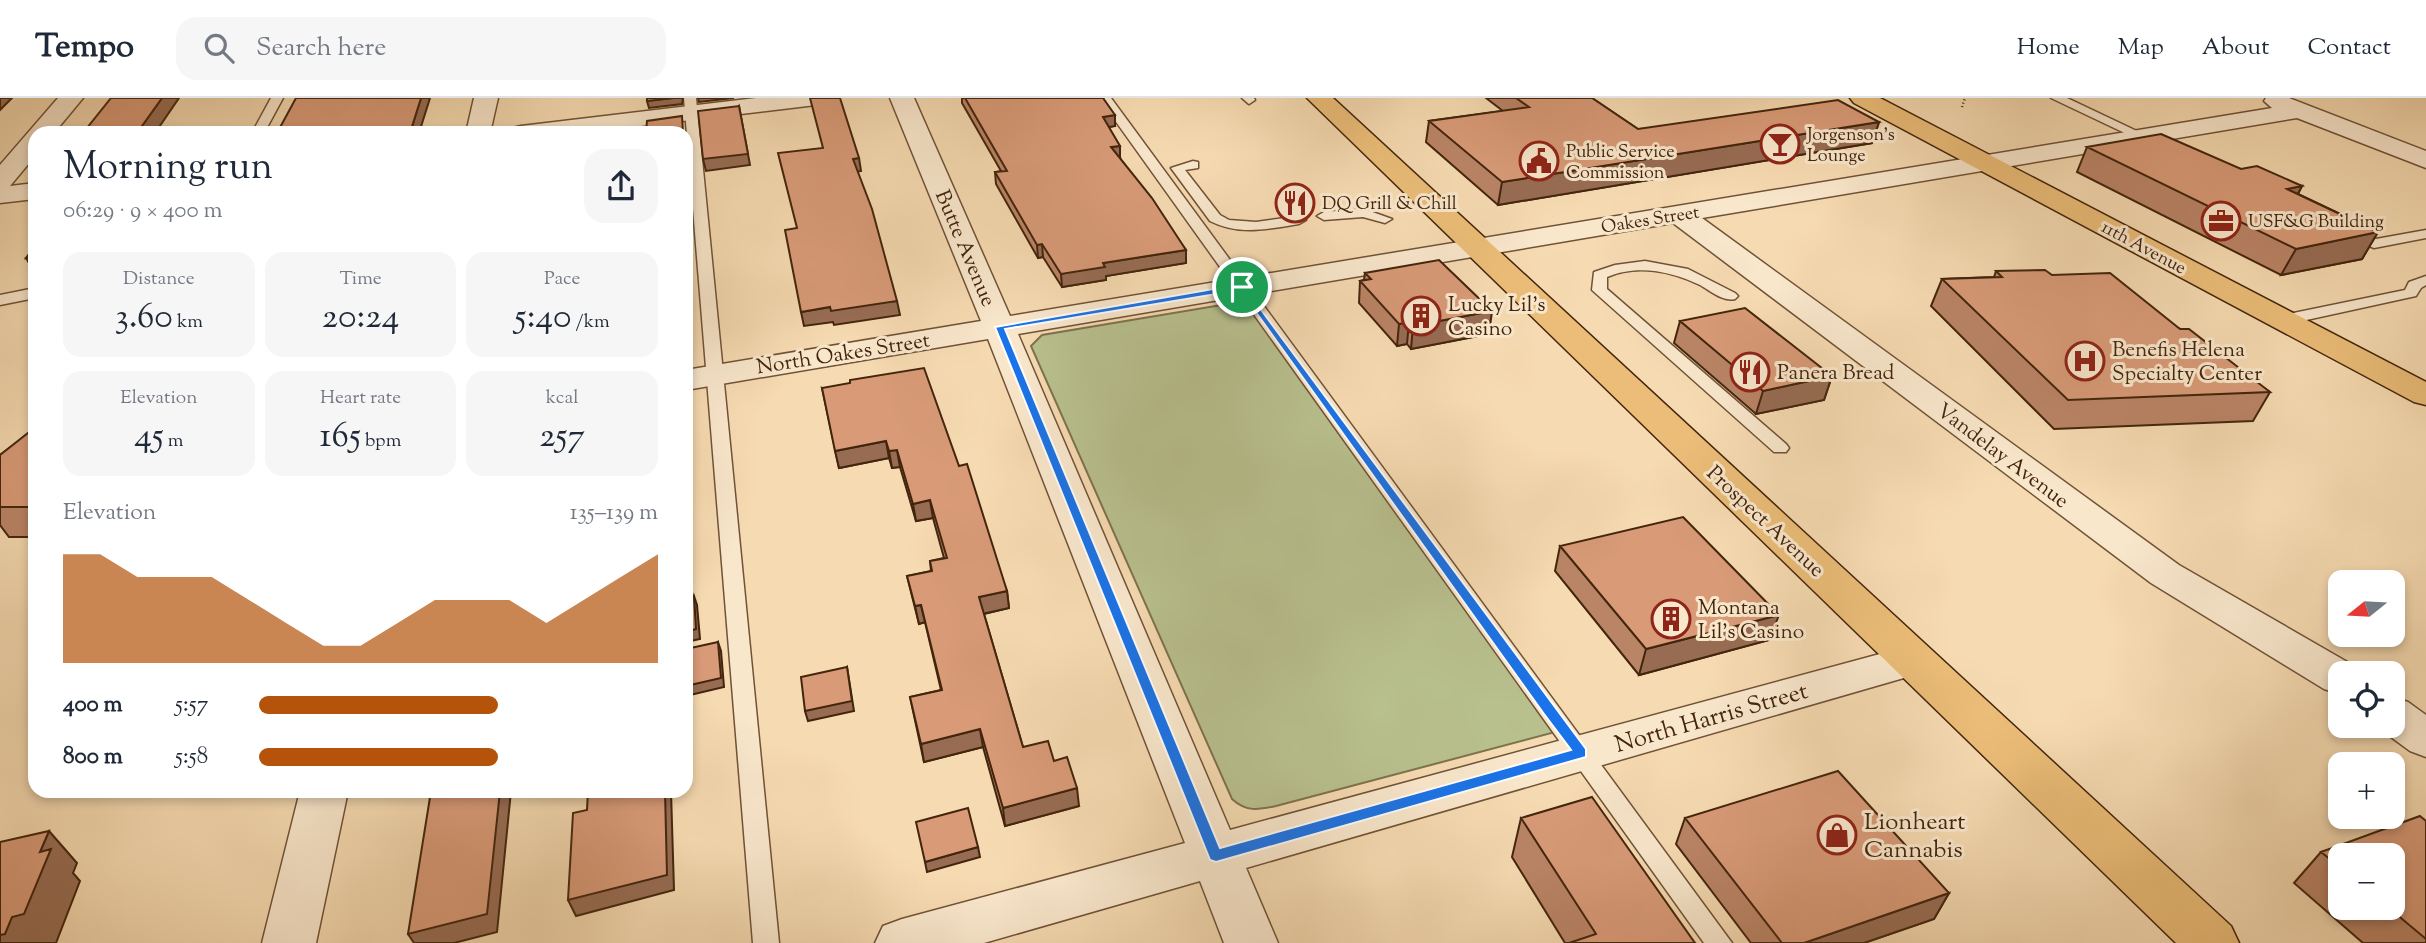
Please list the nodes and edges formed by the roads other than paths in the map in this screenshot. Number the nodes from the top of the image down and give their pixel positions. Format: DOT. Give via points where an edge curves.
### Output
graph roads {
  1 [pos="71,98"];
  2 [pos="277,98"];
  3 [pos="486,98"];
  4 [pos="816,98"];
  5 [pos="902,98"];
  6 [pos="1105,98"];
  7 [pos="1319,98"];
  8 [pos="1862,98"];
  9 [pos="2057,98"];
  10 [pos="2267,98"];
  11 [pos="691,105"];
  12 [pos="2301,110"];
  13 [pos="47,126"];
  14 [pos="262,126"];
  15 [pos="480,126"];
  16 [pos="564,126"];
  17 [pos="692,126"];
  18 [pos="2153,142"];
  19 [pos="28,148"];
  20 [pos="693,159"];
  21 [pos="2426,160"];
  22 [pos="1986,163"];
  23 [pos="1193,165"];
  24 [pos="0,181"];
  25 [pos="28,192"];
  26 [pos="0,195"];
  27 [pos="1678,214"];
  28 [pos="1324,216"];
  29 [pos="1385,219"];
  30 [pos="1299,220"];
  31 [pos="2338,227"];
  32 [pos="2426,234"];
  33 [pos="1477,247"];
  34 [pos="2426,280"];
  35 [pos="1242,287"];
  36 [pos="28,294"];
  37 [pos="1730,296"];
  38 [pos="2419,296"];
  39 [pos="0,299"];
  40 [pos="2284,320"];
  41 [pos="999,327"];
  42 [pos="701,377"];
  43 [pos="2426,395"];
  44 [pos="1780,448"];
  45 [pos="1913,660"];
  46 [pos="2328,671"];
  47 [pos="2405,724"];
  48 [pos="2426,739"];
  49 [pos="1581,753"];
  50 [pos="322,798"];
  51 [pos="1216,855"];
  52 [pos="289,943"];
  53 [pos="766,943"];
  54 [pos="902,943"];
  55 [pos="1251,943"];
  56 [pos="1718,943"];
  57 [pos="2213,943"];
  1 -- 13 [label="street"];
  2 -- 14 [label="lane"];
  3 -- 15 [label="street"];
  4 -- 11 [label="street"];
  5 -- 41 [label="street, Butte Avenue"];
  6 -- 35 [label="lane"];
  7 -- 33 [label="highway, Prospect Avenue"];
  8 -- 22 [label="highway, 11th Avenue"];
  9 -- 18 [label="lane"];
  10 -- 12 [label="street"];
  11 -- 16 [label="street"];
  11 -- 17 [label="lane"];
  12 -- 18 [label="street, Oakes Street"];
  12 -- 21 [label="street"];
  18 -- 22 [label="street, Oakes Street"];
  19 -- 24 [label="street"];
  20 -- 42 [label="lane"];
  22 -- 27 [label="street, Oakes Street"];
  22 -- 40 [label="highway, 11th Avenue"];
  23 -- 30 [label="lane" via="1177,168 1222,222 1253,227"];
  25 -- 26 [label="street"];
  27 -- 33 [label="street, Oakes Street"];
  27 -- 46 [label="street, Vandelay Avenue" via="2165,575"];
  28 -- 29 [label="lane" via="1356,212"];
  31 -- 32 [label="lane" via="2374,244"];
  33 -- 35 [label="street, Oakes Street"];
  33 -- 45 [label="highway, Prospect Avenue"];
  34 -- 38 [label="lane" via="2414,285"];
  35 -- 41 [label="street, Oakes Street"];
  35 -- 49 [label="lane"];
  36 -- 39 [label="lane"];
  37 -- 44 [label="lane" via="1671,267 1607,271 1598,282 1600,290"];
  38 -- 40 [label="lane"];
  40 -- 43 [label="highway, 11th Avenue"];
  41 -- 42 [label="street, North Oakes Street"];
  41 -- 51 [label="street, Butte Avenue"];
  42 -- 53 [label="lane"];
  45 -- 49 [label="street, North Harris Street"];
  45 -- 57 [label="highway, Prospect Avenue"];
  47 -- 48 [label="street"];
  49 -- 51 [label="street, North Harris Street"];
  49 -- 56 [label="lane"];
  50 -- 52 [label="street"];
  51 -- 54 [label="street, North Harris Street"];
  51 -- 55 [label="street, Butte Avenue"];
}
